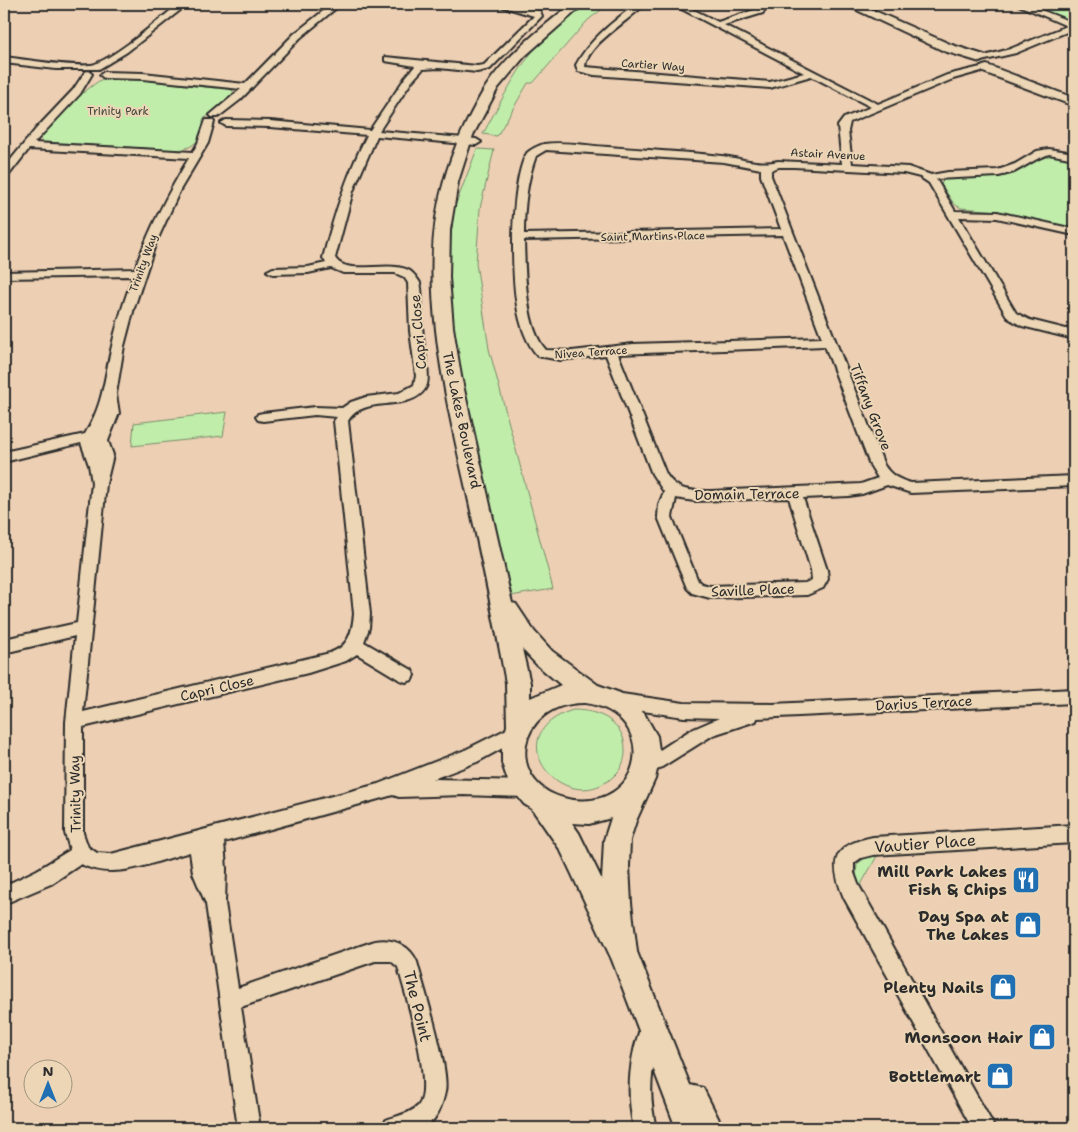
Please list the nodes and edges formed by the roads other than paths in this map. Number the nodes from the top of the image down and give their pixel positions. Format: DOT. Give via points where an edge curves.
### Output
graph roads {
  1 [pos="184,4"];
  2 [pos="322,4"];
  3 [pos="498,4"];
  4 [pos="578,4"];
  5 [pos="642,4"];
  6 [pos="678,4"];
  7 [pos="757,4"];
  8 [pos="850,4"];
  9 [pos="1020,4"];
  10 [pos="335,5"];
  11 [pos="717,25"];
  12 [pos="1074,26"];
  13 [pos="124,50"];
  14 [pos="388,59"];
  15 [pos="4,60"];
  16 [pos="983,63"];
  17 [pos="423,65"];
  18 [pos="91,70"];
  19 [pos="107,72"];
  20 [pos="813,73"];
  21 [pos="246,87"];
  22 [pos="77,92"];
  23 [pos="237,98"];
  24 [pos="1074,102"];
  25 [pos="878,107"];
  26 [pos="212,119"];
  27 [pos="228,120"];
  28 [pos="373,131"];
  29 [pos="471,139"];
  30 [pos="203,142"];
  31 [pos="26,146"];
  32 [pos="544,147"];
  33 [pos="196,155"];
  34 [pos="1074,156"];
  35 [pos="769,167"];
  36 [pos="847,167"];
  37 [pos="4,174"];
  38 [pos="929,178"];
  39 [pos="951,214"];
  40 [pos="788,232"];
  41 [pos="1074,232"];
  42 [pos="519,237"];
  43 [pos="332,265"];
  44 [pos="273,271"];
  45 [pos="139,272"];
  46 [pos="4,275"];
  47 [pos="1074,335"];
  48 [pos="830,342"];
  49 [pos="610,350"];
  50 [pos="344,413"];
  51 [pos="264,417"];
  52 [pos="93,441"];
  53 [pos="4,456"];
  54 [pos="887,480"];
  55 [pos="1074,481"];
  56 [pos="671,492"];
  57 [pos="794,492"];
  58 [pos="501,600"];
  59 [pos="83,628"];
  60 [pos="356,645"];
  61 [pos="4,646"];
  62 [pos="406,675"];
  63 [pos="1074,696"];
  64 [pos="602,697"];
  65 [pos="773,711"];
  66 [pos="74,722"];
  67 [pos="517,729"];
  68 [pos="644,774"];
  69 [pos="378,792"];
  70 [pos="534,796"];
  71 [pos="1074,834"];
  72 [pos="206,838"];
  73 [pos="80,853"];
  74 [pos="4,894"];
  75 [pos="623,952"];
  76 [pos="229,1001"];
  77 [pos="651,1022"];
  78 [pos="249,1128"];
  79 [pos="394,1128"];
  80 [pos="645,1128"];
  81 [pos="691,1128"];
  82 [pos="708,1128"];
  83 [pos="984,1128"];
  1 -- 13 [label="street"];
  2 -- 10 [label="street"];
  3 -- 17 [label="street" via="529,10 538,16 490,65 477,69"];
  4 -- 29 [label="street, The Lakes Boulevard" via="540,35"];
  5 -- 20 [label="street, Cartier Way" via="595,45 582,61 581,68 594,72 770,85"];
  6 -- 11 [label="street"];
  7 -- 11 [label="street" via="762,7 760,11"];
  8 -- 16 [label="street"];
  9 -- 12 [label="street"];
  10 -- 21 [label="street, Trinity Way" via="279,53"];
  11 -- 20 [label="street"];
  12 -- 16 [label="street"];
  13 -- 18 [label="street"];
  13 -- 19 [label="street"];
  14 -- 17 [label="street"];
  15 -- 18 [label="street"];
  16 -- 24 [label="street"];
  16 -- 25 [label="street"];
  17 -- 28 [label="street" via="415,70"];
  18 -- 19 [label="street"];
  18 -- 22 [label="street"];
  19 -- 21 [label="street"];
  19 -- 22 [label="street"];
  20 -- 25 [label="street"];
  21 -- 23 [label="street, Trinity Way"];
  22 -- 31 [label="street"];
  23 -- 26 [label="street, Trinity Way"];
  23 -- 27 [label="street, Trinity Way"];
  25 -- 36 [label="street" via="844,122"];
  26 -- 27 [label="street" via="213,124"];
  26 -- 30 [label="street, Trinity Way"];
  27 -- 28 [label="street"];
  27 -- 30 [label="street, Trinity Way"];
  28 -- 29 [label="street"];
  28 -- 43 [label="street" via="339,212 329,258"];
  29 -- 58 [label="street, The Lakes Boulevard" via="442,239 441,304 448,358"];
  30 -- 33 [label="street, Trinity Way"];
  31 -- 33 [label="street"];
  31 -- 37 [label="street"];
  32 -- 35 [label="street, Astair Avenue" via="724,159"];
  32 -- 42 [label="street, Nivea Terrace" via="534,151 530,158"];
  33 -- 45 [label="street, Trinity Way" via="162,216"];
  34 -- 38 [label="street" via="1047,150 1000,173 951,173"];
  35 -- 36 [label="street, Astair Avenue" via="789,164"];
  35 -- 40 [label="street, Tiffany Grove" via="766,176"];
  36 -- 38 [label="street, Astair Avenue" via="905,170 919,172"];
  38 -- 39 [label="street"];
  39 -- 41 [label="street" via="997,215"];
  39 -- 47 [label="street" via="1012,315 1026,323"];
  40 -- 42 [label="street, Saint Martins Place"];
  40 -- 48 [label="street, Tiffany Grove"];
  42 -- 49 [label="street, Nivea Terrace" via="520,272 534,346 541,352 557,356"];
  43 -- 44 [label="street, Capri Close" via="308,270"];
  43 -- 50 [label="street, Capri Close" via="353,270 394,269 408,274 414,283 422,376 420,387 411,395 354,405"];
  45 -- 46 [label="street"];
  45 -- 52 [label="street, Trinity Way" via="118,346 110,394 112,413"];
  48 -- 49 [label="street, Nivea Terrace"];
  48 -- 54 [label="street, Tiffany Grove" via="877,465"];
  49 -- 56 [label="street" via="659,474"];
  50 -- 51 [label="street, Capri Close" via="315,411"];
  50 -- 60 [label="street" via="341,428 362,614"];
  52 -- 53 [label="street"];
  52 -- 59 [label="street, Trinity Way" via="106,455 106,465 99,484"];
  54 -- 55 [label="street" via="911,488"];
  54 -- 57 [label="street, Domain Terrace" via="862,489"];
  56 -- 57 [label="street, Domain Terrace" via="711,496"];
  56 -- 57 [label="street, Saville Place" via="665,511 668,526 692,584 697,589 710,592 807,588 818,584 819,570"];
  58 -- 64 [label="street, The Lakes Boulevard" via="535,650 556,670"];
  58 -- 67 [label="street, The Lakes Boulevard" via="518,682"];
  59 -- 61 [label="street"];
  59 -- 66 [label="street, Trinity Way"];
  60 -- 62 [label="street"];
  60 -- 66 [label="street, Capri Close" via="338,658"];
  63 -- 65 [label="street, Darius Terrace"];
  64 -- 65 [label="street, Darius Terrace" via="684,710"];
  64 -- 67 [label="street" via="570,693 549,698 531,709"];
  64 -- 68 [label="street" via="629,712 642,728 648,748"];
  65 -- 68 [label="street, Darius Terrace" via="728,721 690,737"];
  66 -- 73 [label="street, Trinity Way" via="74,833"];
  67 -- 69 [label="street, Trinity Way" via="471,756"];
  67 -- 70 [label="street" via="512,752 516,772"];
  68 -- 70 [label="street" via="629,796 610,808 594,812 563,811"];
  68 -- 75 [label="street" via="618,836 614,881"];
  69 -- 70 [label="street, Trinity Way" via="435,785 476,785"];
  69 -- 72 [label="street, Trinity Way"];
  70 -- 75 [label="street" via="570,842"];
  71 -- 83 [label="street, Vautier Place" via="858,848 848,856 843,866 851,891"];
  72 -- 73 [label="street, Trinity Way" via="116,863 94,862"];
  72 -- 76 [label="street" via="202,873 215,903"];
  73 -- 74 [label="street" via="38,882"];
  75 -- 77 [label="street"];
  76 -- 78 [label="street"];
  76 -- 79 [label="street, The Point" via="375,951 391,950 403,957 407,962 432,1061 435,1091 420,1118"];
  77 -- 80 [label="street" via="639,1092"];
  77 -- 81 [label="street"];
  77 -- 82 [label="street"];
}
